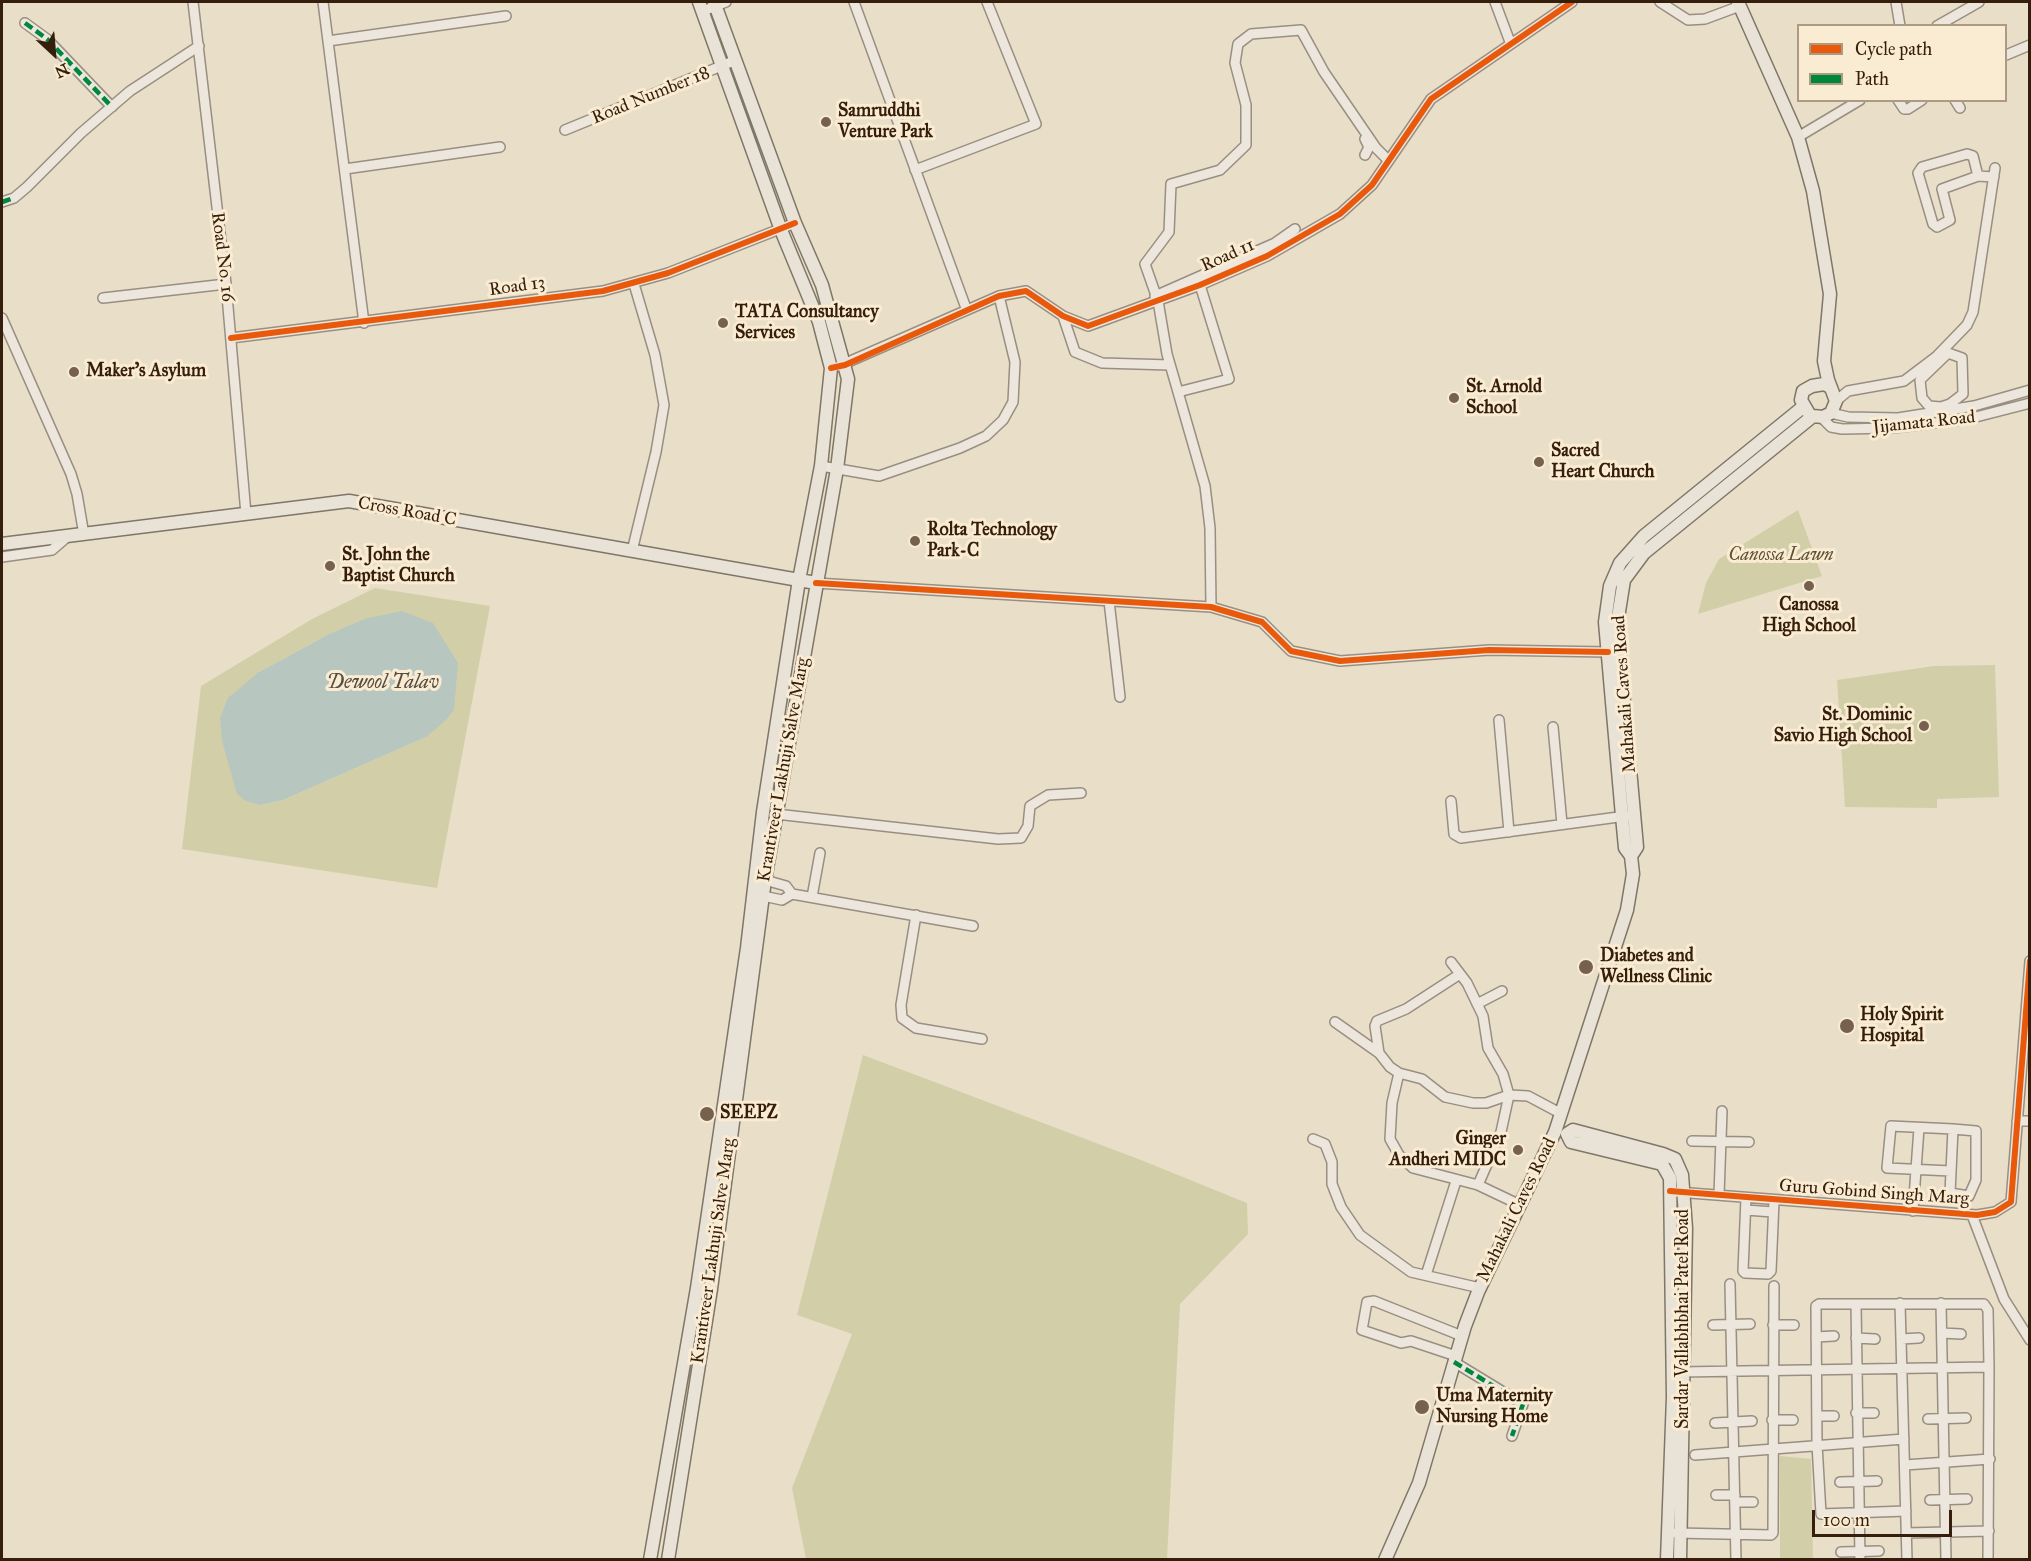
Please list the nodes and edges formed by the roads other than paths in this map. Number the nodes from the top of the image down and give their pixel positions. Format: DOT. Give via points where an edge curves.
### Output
graph roads {
  1 [pos="193,2"];
  2 [pos="323,2"];
  3 [pos="854,2"];
  4 [pos="987,2"];
  5 [pos="1495,2"];
  6 [pos="1572,2"];
  7 [pos="1660,2"];
  8 [pos="1896,2"];
  9 [pos="1979,2"];
  10 [pos="719,3"];
  11 [pos="1739,4"];
  12 [pos="701,6"];
  13 [pos="506,16"];
  14 [pos="25,23"];
  15 [pos="1900,24"];
  16 [pos="1940,24"];
  17 [pos="328,41"];
  18 [pos="1510,42"];
  19 [pos="2030,45"];
  20 [pos="199,46"];
  21 [pos="2007,55"];
  22 [pos="736,60"];
  23 [pos="723,66"];
  24 [pos="1323,71"];
  25 [pos="1857,102"];
  26 [pos="1899,102"];
  27 [pos="1919,102"];
  28 [pos="112,107"];
  29 [pos="565,130"];
  30 [pos="1798,137"];
  31 [pos="501,147"];
  32 [pos="1365,155"];
  33 [pos="1388,160"];
  34 [pos="345,169"];
  35 [pos="915,170"];
  36 [pos="1978,176"];
  37 [pos="2,202"];
  38 [pos="795,223"];
  39 [pos="1295,229"];
  40 [pos="781,230"];
  41 [pos="226,284"];
  42 [pos="634,284"];
  43 [pos="1200,285"];
  44 [pos="999,296"];
  45 [pos="103,298"];
  46 [pos="1157,298"];
  47 [pos="966,308"];
  48 [pos="1063,316"];
  49 [pos="2,318"];
  50 [pos="364,323"];
  51 [pos="231,338"];
  52 [pos="1824,361"];
  53 [pos="845,365"];
  54 [pos="1170,365"];
  55 [pos="831,368"];
  56 [pos="1921,374"];
  57 [pos="1830,387"];
  58 [pos="1808,389"];
  59 [pos="2030,390"];
  60 [pos="1178,392"];
  61 [pos="1836,401"];
  62 [pos="2030,404"];
  63 [pos="1803,407"];
  64 [pos="1941,409"];
  65 [pos="1822,415"];
  66 [pos="821,466"];
  67 [pos="837,469"];
  68 [pos="246,514"];
  69 [pos="84,535"];
  70 [pos="61,537"];
  71 [pos="2,544"];
  72 [pos="632,551"];
  73 [pos="2,557"];
  74 [pos="799,580"];
  75 [pos="816,583"];
  76 [pos="1109,601"];
  77 [pos="1211,607"];
  78 [pos="1608,652"];
  79 [pos="1120,696"];
  80 [pos="1498,720"];
  81 [pos="1553,728"];
  82 [pos="1081,793"];
  83 [pos="1451,801"];
  84 [pos="776,814"];
  85 [pos="1628,815"];
  86 [pos="1562,824"];
  87 [pos="1509,832"];
  88 [pos="820,853"];
  89 [pos="765,880"];
  90 [pos="792,894"];
  91 [pos="763,896"];
  92 [pos="812,897"];
  93 [pos="916,915"];
  94 [pos="973,926"];
  95 [pos="2030,961"];
  96 [pos="1451,962"];
  97 [pos="1460,974"];
  98 [pos="2028,986"];
  99 [pos="1502,991"];
  100 [pos="1477,1004"];
  101 [pos="1335,1022"];
  102 [pos="982,1039"];
  103 [pos="1378,1053"];
  104 [pos="1399,1072"];
  105 [pos="1509,1095"];
  106 [pos="1722,1111"];
  107 [pos="1560,1113"];
  108 [pos="2017,1121"];
  109 [pos="2030,1121"];
  110 [pos="1918,1128"];
  111 [pos="1953,1129"];
  112 [pos="1561,1133"];
  113 [pos="1313,1139"];
  114 [pos="1692,1141"];
  115 [pos="1721,1142"];
  116 [pos="1749,1142"];
  117 [pos="1916,1170"];
  118 [pos="1951,1171"];
  119 [pos="1456,1181"];
  120 [pos="1478,1185"];
  121 [pos="1670,1191"];
  122 [pos="1684,1192"];
  123 [pos="1719,1195"];
  124 [pos="1746,1198"];
  125 [pos="1774,1201"];
  126 [pos="1520,1204"];
  127 [pos="1746,1210"];
  128 [pos="1913,1211"];
  129 [pos="1773,1212"];
  130 [pos="1972,1215"];
  131 [pos="1426,1275"];
  132 [pos="1730,1284"];
  133 [pos="1774,1286"];
  134 [pos="697,1288"];
  135 [pos="1480,1288"];
  136 [pos="711,1289"];
  137 [pos="1900,1303"];
  138 [pos="1941,1303"];
  139 [pos="1856,1304"];
  140 [pos="1750,1324"];
  141 [pos="1713,1325"];
  142 [pos="1731,1325"];
  143 [pos="1773,1325"];
  144 [pos="1794,1325"];
  145 [pos="1942,1334"];
  146 [pos="1961,1334"];
  147 [pos="1462,1336"];
  148 [pos="1834,1336"];
  149 [pos="1816,1337"];
  150 [pos="1856,1338"];
  151 [pos="1919,1338"];
  152 [pos="1875,1339"];
  153 [pos="1901,1339"];
  154 [pos="2030,1340"];
  155 [pos="1455,1359"];
  156 [pos="1989,1367"];
  157 [pos="1856,1368"];
  158 [pos="1902,1368"];
  159 [pos="1942,1368"];
  160 [pos="1773,1369"];
  161 [pos="1816,1369"];
  162 [pos="1730,1370"];
  163 [pos="1678,1372"];
  164 [pos="1856,1413"];
  165 [pos="1874,1413"];
  166 [pos="1817,1416"];
  167 [pos="1834,1416"];
  168 [pos="1966,1418"];
  169 [pos="1928,1419"];
  170 [pos="1944,1419"];
  171 [pos="1772,1420"];
  172 [pos="1792,1420"];
  173 [pos="1752,1421"];
  174 [pos="1732,1422"];
  175 [pos="1715,1423"];
  176 [pos="1512,1436"];
  177 [pos="1904,1438"];
  178 [pos="1856,1442"];
  179 [pos="1817,1444"];
  180 [pos="1772,1448"];
  181 [pos="1733,1450"];
  182 [pos="1695,1455"];
  183 [pos="1990,1459"];
  184 [pos="1945,1462"];
  185 [pos="1905,1465"];
  186 [pos="1857,1481"];
  187 [pos="1877,1481"];
  188 [pos="1840,1482"];
  189 [pos="1716,1496"];
  190 [pos="1735,1499"];
  191 [pos="1945,1499"];
  192 [pos="1966,1499"];
  193 [pos="1930,1500"];
  194 [pos="1753,1502"];
  195 [pos="1906,1511"];
  196 [pos="1858,1513"];
  197 [pos="1989,1531"];
  198 [pos="1668,1532"];
  199 [pos="1945,1532"];
  200 [pos="1906,1533"];
  201 [pos="1682,1534"];
  202 [pos="1736,1535"];
  203 [pos="1878,1551"];
  204 [pos="1841,1552"];
  205 [pos="1860,1555"];
  206 [pos="650,1560"];
  207 [pos="668,1560"];
  208 [pos="1385,1560"];
  209 [pos="1667,1560"];
  210 [pos="1680,1560"];
  211 [pos="1736,1560"];
  212 [pos="1907,1560"];
  213 [pos="1946,1560"];
  214 [pos="1988,1560"];
  1 -- 20 [label="street, Road No. 16"];
  2 -- 17 [label="street"];
  3 -- 35 [label="street"];
  4 -- 35 [label="street" via="1036,124"];
  5 -- 18 [label="street"];
  6 -- 18 [label="street, Road 11"];
  7 -- 11 [label="street" via="1688,20 1705,19"];
  8 -- 15 [label="street"];
  9 -- 16 [label="street"];
  10 -- 12 [label="street"];
  10 -- 22 [label="main road, Krantiveer Lakhuji Salve Marg"];
  11 -- 30 [label="main road"];
  12 -- 23 [label="main road, Krantiveer Lakhuji Salve Marg"];
  13 -- 17 [label="street"];
  14 -- 28 [label="street" via="62,54"];
  17 -- 34 [label="street"];
  18 -- 33 [label="street, Road 11" via="1431,99"];
  19 -- 21 [label="street"];
  20 -- 28 [label="street"];
  20 -- 41 [label="street, Road No. 16"];
  22 -- 23 [label="street, Road Number 18"];
  22 -- 38 [label="main road, Krantiveer Lakhuji Salve Marg"];
  23 -- 29 [label="street, Road Number 18"];
  23 -- 40 [label="main road, Krantiveer Lakhuji Salve Marg"];
  24 -- 32 [label="street" via="1322,78 1368,145"];
  24 -- 33 [label="street"];
  24 -- 46 [label="street" via="1299,30 1251,34 1238,44 1235,63 1246,105 1246,146 1218,171 1171,184 1169,232 1145,266"];
  25 -- 30 [label="street"];
  26 -- 27 [label="street" via="1904,109"];
  28 -- 37 [label="street" via="27,187"];
  30 -- 52 [label="main road" via="1813,191 1830,294"];
  31 -- 34 [label="street"];
  33 -- 43 [label="street, Road 11" via="1372,185 1340,214 1268,256"];
  34 -- 50 [label="street"];
  35 -- 47 [label="street"];
  36 -- 36 [label="street" via="1973,156 1967,154 1922,167 1918,173 1933,224 1937,227 1950,220 1942,189"];
  36 -- 56 [label="street" via="1994,173 1973,312 1953,342"];
  38 -- 40 [label="street, Road 13"];
  38 -- 53 [label="main road, Krantiveer Lakhuji Salve Marg" via="822,285"];
  39 -- 46 [label="street" via="1275,243"];
  40 -- 42 [label="street, Road 13"];
  40 -- 55 [label="main road, Krantiveer Lakhuji Salve Marg" via="819,322"];
  41 -- 45 [label="street"];
  41 -- 51 [label="street, Road No. 16"];
  42 -- 50 [label="street, Road 13"];
  42 -- 72 [label="street" via="655,355 664,405"];
  43 -- 46 [label="street, Road 11"];
  43 -- 60 [label="street" via="1229,380"];
  44 -- 47 [label="street, Road 11"];
  44 -- 48 [label="street, Road 11" via="1026,291"];
  44 -- 67 [label="street" via="1015,362 1013,402 1003,420 986,436 960,448 879,476"];
  46 -- 48 [label="street, Road 11" via="1089,326"];
  46 -- 54 [label="street"];
  47 -- 53 [label="street, Road 11"];
  48 -- 54 [label="street" via="1075,352 1102,363"];
  49 -- 69 [label="street" via="70,474"];
  50 -- 51 [label="street, Road 13"];
  51 -- 68 [label="street, Road No. 16"];
  52 -- 57 [label="main road"];
  52 -- 58 [label="main road"];
  53 -- 55 [label="street, Road 11"];
  53 -- 67 [label="main road, Krantiveer Lakhuji Salve Marg" via="848,379"];
  54 -- 60 [label="street"];
  55 -- 66 [label="main road, Krantiveer Lakhuji Salve Marg"];
  56 -- 61 [label="street" via="1848,391"];
  56 -- 64 [label="street" via="1922,398 1929,406"];
  56 -- 64 [label="street" via="1942,356 1954,353 1962,358 1963,394"];
  57 -- 58 [label="main road" via="1824,384"];
  57 -- 61 [label="main road"];
  58 -- 63 [label="main road"];
  59 -- 64 [label="street, Jijamata Road" via="1974,406"];
  60 -- 77 [label="street" via="1205,486"];
  61 -- 65 [label="main road"];
  62 -- 65 [label="street, Jijamata Road" via="1968,419 1884,429 1831,427"];
  63 -- 65 [label="main road"];
  63 -- 78 [label="main road, Mahakali Caves Road" via="1631,549 1610,586 1605,622"];
  64 -- 65 [label="street, Jijamata Road" via="1898,418"];
  65 -- 85 [label="main road, Mahakali Caves Road" via="1644,553 1624,580 1617,624"];
  66 -- 67 [label="street"];
  66 -- 74 [label="main road, Krantiveer Lakhuji Salve Marg"];
  67 -- 75 [label="main road, Krantiveer Lakhuji Salve Marg"];
  68 -- 69 [label="main road, Cross Road C"];
  68 -- 72 [label="main road, Cross Road C" via="349,501"];
  69 -- 70 [label="main road, Cross Road C"];
  70 -- 71 [label="main road"];
  70 -- 73 [label="street, Cross Road C" via="52,550"];
  72 -- 74 [label="main road, Cross Road C"];
  74 -- 75 [label="main road, Cross Road C"];
  74 -- 134 [label="main road, Krantiveer Lakhuji Salve Marg"];
  75 -- 76 [label="street"];
  75 -- 84 [label="main road, Krantiveer Lakhuji Salve Marg"];
  76 -- 77 [label="street"];
  76 -- 79 [label="street"];
  77 -- 78 [label="street" via="1262,622 1291,651 1340,661 1489,650"];
  78 -- 85 [label="main road, Mahakali Caves Road"];
  80 -- 87 [label="street"];
  81 -- 86 [label="street"];
  82 -- 84 [label="street" via="1048,795 1030,807 1028,826 1021,838 1010,839"];
  83 -- 87 [label="street" via="1457,837"];
  84 -- 89 [label="main road, Krantiveer Lakhuji Salve Marg"];
  85 -- 86 [label="street"];
  85 -- 107 [label="main road, Mahakali Caves Road" via="1637,847 1631,856 1633,874 1627,910"];
  86 -- 87 [label="street"];
  88 -- 92 [label="street"];
  89 -- 90 [label="street" via="786,886"];
  89 -- 91 [label="main road, Krantiveer Lakhuji Salve Marg"];
  90 -- 91 [label="street" via="782,900"];
  90 -- 92 [label="street"];
  91 -- 136 [label="main road, Krantiveer Lakhuji Salve Marg"];
  92 -- 93 [label="street"];
  93 -- 94 [label="street"];
  93 -- 102 [label="street" via="902,1018 916,1028"];
  95 -- 98 [label="street, Guru Gobind Singh Marg"];
  96 -- 97 [label="street"];
  97 -- 100 [label="street"];
  97 -- 103 [label="street" via="1377,1021"];
  98 -- 108 [label="street, Guru Gobind Singh Marg"];
  99 -- 100 [label="street"];
  100 -- 105 [label="street" via="1488,1048 1503,1074"];
  101 -- 103 [label="street"];
  103 -- 104 [label="street"];
  104 -- 105 [label="street" via="1422,1079 1445,1097 1473,1103"];
  104 -- 119 [label="street" via="1390,1139 1399,1155 1413,1167"];
  105 -- 107 [label="street" via="1528,1096"];
  105 -- 120 [label="street" via="1501,1132"];
  106 -- 115 [label="street"];
  107 -- 112 [label="main road, Mahakali Caves Road"];
  108 -- 109 [label="street"];
  108 -- 130 [label="street, Guru Gobind Singh Marg" via="2011,1202 1995,1212"];
  110 -- 111 [label="street"];
  110 -- 117 [label="street"];
  110 -- 117 [label="street" via="1889,1128 1887,1168"];
  111 -- 118 [label="street"];
  111 -- 118 [label="street" via="1977,1132 1976,1180 1969,1196 1950,1194"];
  112 -- 121 [label="main road, Sardar Vallabhbhai Patel Road" via="1571,1142 1662,1164 1670,1178"];
  112 -- 122 [label="main road, Sardar Vallabhbhai Patel Road" via="1573,1130 1675,1159"];
  112 -- 126 [label="main road, Mahakali Caves Road"];
  113 -- 131 [label="street" via="1325,1144 1332,1162 1332,1184 1341,1207 1360,1235 1411,1272"];
  114 -- 115 [label="street"];
  115 -- 116 [label="street"];
  115 -- 123 [label="street"];
  117 -- 118 [label="street"];
  117 -- 128 [label="street"];
  119 -- 120 [label="street"];
  119 -- 131 [label="street"];
  120 -- 126 [label="street"];
  121 -- 122 [label="street, Guru Gobind Singh Marg"];
  121 -- 163 [label="main road, Sardar Vallabhbhai Patel Road"];
  122 -- 123 [label="street, Guru Gobind Singh Marg"];
  122 -- 163 [label="main road, Sardar Vallabhbhai Patel Road"];
  123 -- 124 [label="street, Guru Gobind Singh Marg"];
  124 -- 125 [label="street, Guru Gobind Singh Marg"];
  124 -- 127 [label="street"];
  125 -- 128 [label="street, Guru Gobind Singh Marg"];
  125 -- 129 [label="street"];
  126 -- 135 [label="main road, Mahakali Caves Road"];
  127 -- 129 [label="street"];
  127 -- 129 [label="street" via="1745,1273 1771,1271"];
  128 -- 130 [label="street, Guru Gobind Singh Marg"];
  130 -- 154 [label="street" via="2004,1299"];
  131 -- 135 [label="street"];
  132 -- 142 [label="street"];
  133 -- 143 [label="street"];
  134 -- 136 [label="main road"];
  134 -- 206 [label="main road, Krantiveer Lakhuji Salve Marg"];
  135 -- 147 [label="main road, Mahakali Caves Road"];
  136 -- 207 [label="main road, Krantiveer Lakhuji Salve Marg"];
  137 -- 138 [label="street"];
  137 -- 139 [label="street"];
  137 -- 153 [label="street"];
  138 -- 145 [label="street"];
  138 -- 156 [label="street" via="1986,1306"];
  139 -- 149 [label="street" via="1816,1305"];
  139 -- 150 [label="street"];
  140 -- 142 [label="street"];
  141 -- 142 [label="street"];
  142 -- 162 [label="street"];
  143 -- 144 [label="street"];
  143 -- 160 [label="street"];
  145 -- 146 [label="street"];
  145 -- 159 [label="street"];
  147 -- 155 [label="main road, Mahakali Caves Road"];
  147 -- 155 [label="street" via="1374,1301 1367,1302 1362,1330 1401,1343 1411,1341"];
  148 -- 149 [label="street"];
  149 -- 161 [label="street"];
  150 -- 152 [label="street"];
  150 -- 157 [label="street"];
  151 -- 153 [label="street"];
  153 -- 158 [label="street"];
  155 -- 176 [label="street" via="1523,1404"];
  155 -- 208 [label="main road, Mahakali Caves Road" via="1419,1483"];
  156 -- 159 [label="street"];
  156 -- 183 [label="street"];
  157 -- 158 [label="street"];
  157 -- 161 [label="street"];
  157 -- 164 [label="street"];
  158 -- 159 [label="street"];
  158 -- 177 [label="street"];
  159 -- 170 [label="street"];
  160 -- 161 [label="street"];
  160 -- 162 [label="street"];
  160 -- 171 [label="street"];
  161 -- 166 [label="street"];
  162 -- 163 [label="street"];
  162 -- 174 [label="street"];
  163 -- 198 [label="main road, Sardar Vallabhbhai Patel Road"];
  163 -- 201 [label="main road, Sardar Vallabhbhai Patel Road"];
  164 -- 165 [label="street"];
  164 -- 178 [label="street"];
  166 -- 167 [label="street"];
  166 -- 179 [label="street"];
  168 -- 170 [label="street"];
  169 -- 170 [label="street"];
  170 -- 184 [label="street"];
  171 -- 172 [label="street"];
  171 -- 180 [label="street"];
  173 -- 174 [label="street"];
  174 -- 175 [label="street"];
  174 -- 181 [label="street"];
  177 -- 178 [label="street"];
  177 -- 185 [label="street"];
  178 -- 179 [label="street"];
  178 -- 186 [label="street"];
  179 -- 180 [label="street"];
  179 -- 196 [label="street" via="1821,1515"];
  180 -- 181 [label="street"];
  180 -- 202 [label="street" via="1773,1533"];
  181 -- 182 [label="street"];
  181 -- 190 [label="street"];
  183 -- 184 [label="street"];
  183 -- 197 [label="street"];
  184 -- 185 [label="street"];
  184 -- 191 [label="street"];
  185 -- 195 [label="street"];
  186 -- 187 [label="street"];
  186 -- 188 [label="street"];
  186 -- 196 [label="street"];
  189 -- 190 [label="street"];
  190 -- 194 [label="street"];
  190 -- 202 [label="street"];
  191 -- 192 [label="street"];
  191 -- 193 [label="street"];
  191 -- 199 [label="street"];
  195 -- 196 [label="street"];
  195 -- 200 [label="street"];
  196 -- 205 [label="street"];
  197 -- 199 [label="street"];
  197 -- 214 [label="street"];
  198 -- 201 [label="street"];
  198 -- 209 [label="main road, Sardar Vallabhbhai Patel Road"];
  199 -- 200 [label="street"];
  199 -- 213 [label="street"];
  200 -- 212 [label="street"];
  201 -- 202 [label="street"];
  201 -- 210 [label="main road, Sardar Vallabhbhai Patel Road"];
  202 -- 211 [label="street"];
  203 -- 205 [label="street"];
  204 -- 205 [label="street"];
}
